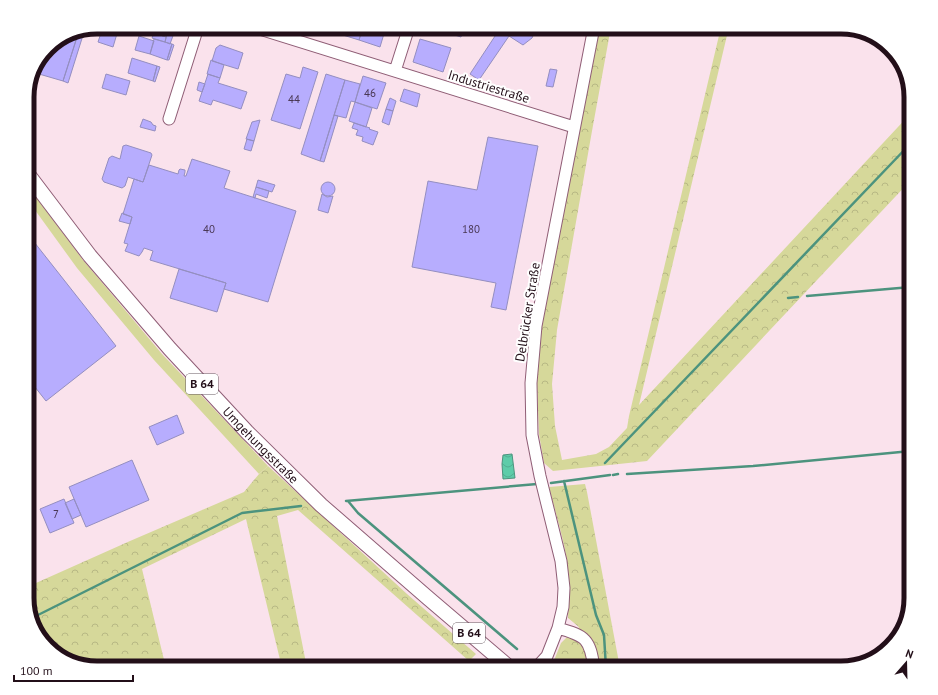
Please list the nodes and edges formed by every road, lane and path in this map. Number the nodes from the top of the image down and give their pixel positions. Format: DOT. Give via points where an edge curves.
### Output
graph roads {
  1 [pos="196,34"];
  2 [pos="275,34"];
  3 [pos="407,34"];
  4 [pos="593,34"];
  5 [pos="395,71"];
  6 [pos="169,119"];
  7 [pos="574,127"];
  8 [pos="34,181"];
  9 [pos="558,628"];
  10 [pos="502,661"];
  11 [pos="542,661"];
  12 [pos="593,661"];
  1 -- 6 [label="street"];
  2 -- 5 [label="street, Industriestraße"];
  3 -- 5 [label="street"];
  4 -- 7 [label="street, Delbrücker Straße"];
  5 -- 7 [label="street, Industriestraße"];
  7 -- 9 [label="street, Delbrücker Straße" via="536,326 531,382 532,435 561,561 564,588"];
  8 -- 10 [label="main road, Umgehungsstraße / B 64" via="90,256 170,349 247,432 321,505"];
  9 -- 11 [label="street, Delbrücker Straße"];
  9 -- 12 [label="street" via="583,638 590,647"];
}
